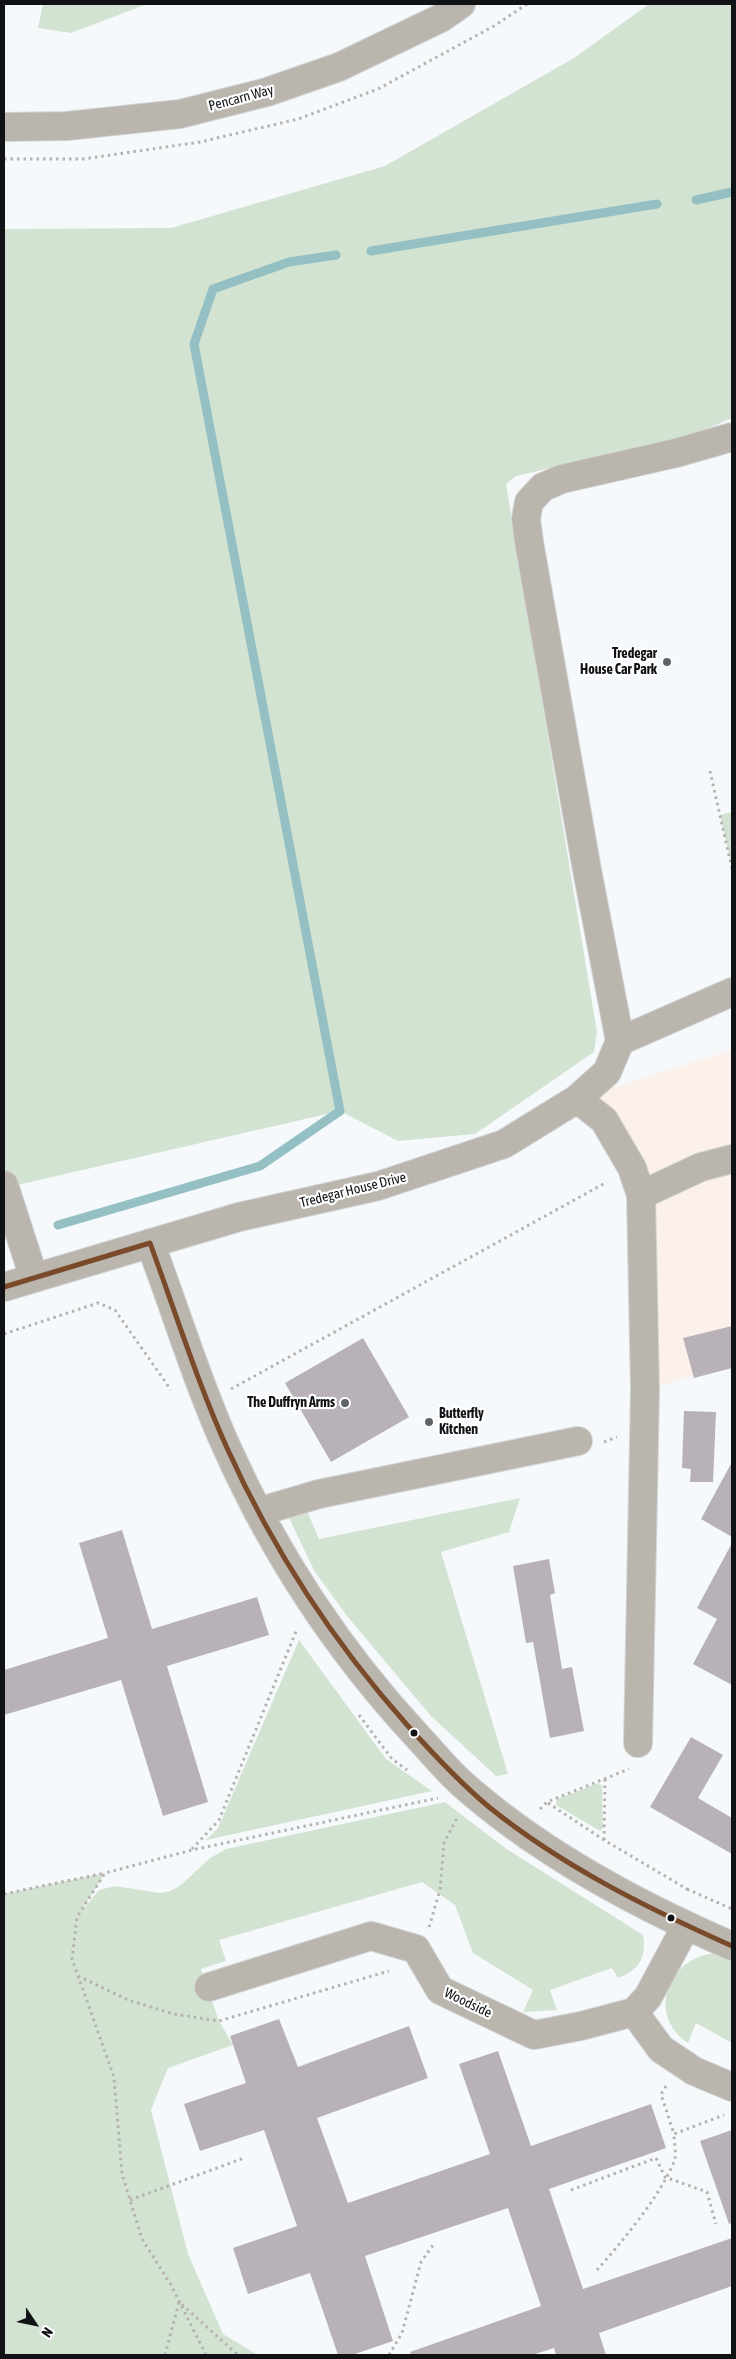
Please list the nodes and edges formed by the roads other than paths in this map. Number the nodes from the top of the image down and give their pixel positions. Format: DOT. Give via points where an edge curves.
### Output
graph roads {
  1 [pos="461,4"];
  2 [pos="4,127"];
  3 [pos="732,437"];
  4 [pos="732,992"];
  5 [pos="620,1041"];
  6 [pos="577,1099"];
  7 [pos="732,1159"];
  8 [pos="4,1185"];
  9 [pos="641,1195"];
  10 [pos="150,1243"];
  11 [pos="34,1278"];
  12 [pos="4,1287"];
  13 [pos="588,1442"];
  14 [pos="258,1512"];
  15 [pos="638,1743"];
  16 [pos="686,1926"];
  17 [pos="732,1946"];
  18 [pos="209,1987"];
  19 [pos="634,2012"];
  20 [pos="731,2100"];
  1 -- 2 [label="street, Pencarn Way" via="441,18 339,67 267,92 180,114 67,126"];
  3 -- 5 [label="street" via="562,479 544,487 529,502 526,519 585,861"];
  4 -- 5 [label="street"];
  5 -- 6 [label="street, Tredegar House Drive" via="607,1072"];
  6 -- 9 [label="street" via="604,1120 632,1168"];
  6 -- 10 [label="street, Tredegar House Drive" via="504,1144 378,1186 240,1217"];
  7 -- 9 [label="street" via="701,1167"];
  8 -- 11 [label="street"];
  9 -- 15 [label="street" via="644,1429"];
  10 -- 11 [label="street, Tredegar House Drive"];
  10 -- 14 [label="street" via="226,1447"];
  11 -- 12 [label="street, Tredegar House Drive"];
  13 -- 14 [label="street" via="318,1494"];
  14 -- 16 [label="street" via="284,1561 317,1612 383,1700 460,1781 518,1828 606,1884"];
  16 -- 17 [label="street"];
  16 -- 19 [label="street" via="648,1997"];
  18 -- 19 [label="street, Woodside" via="370,1936 416,1949 440,1990 534,2035"];
  19 -- 20 [label="street" via="661,2048"];
}
